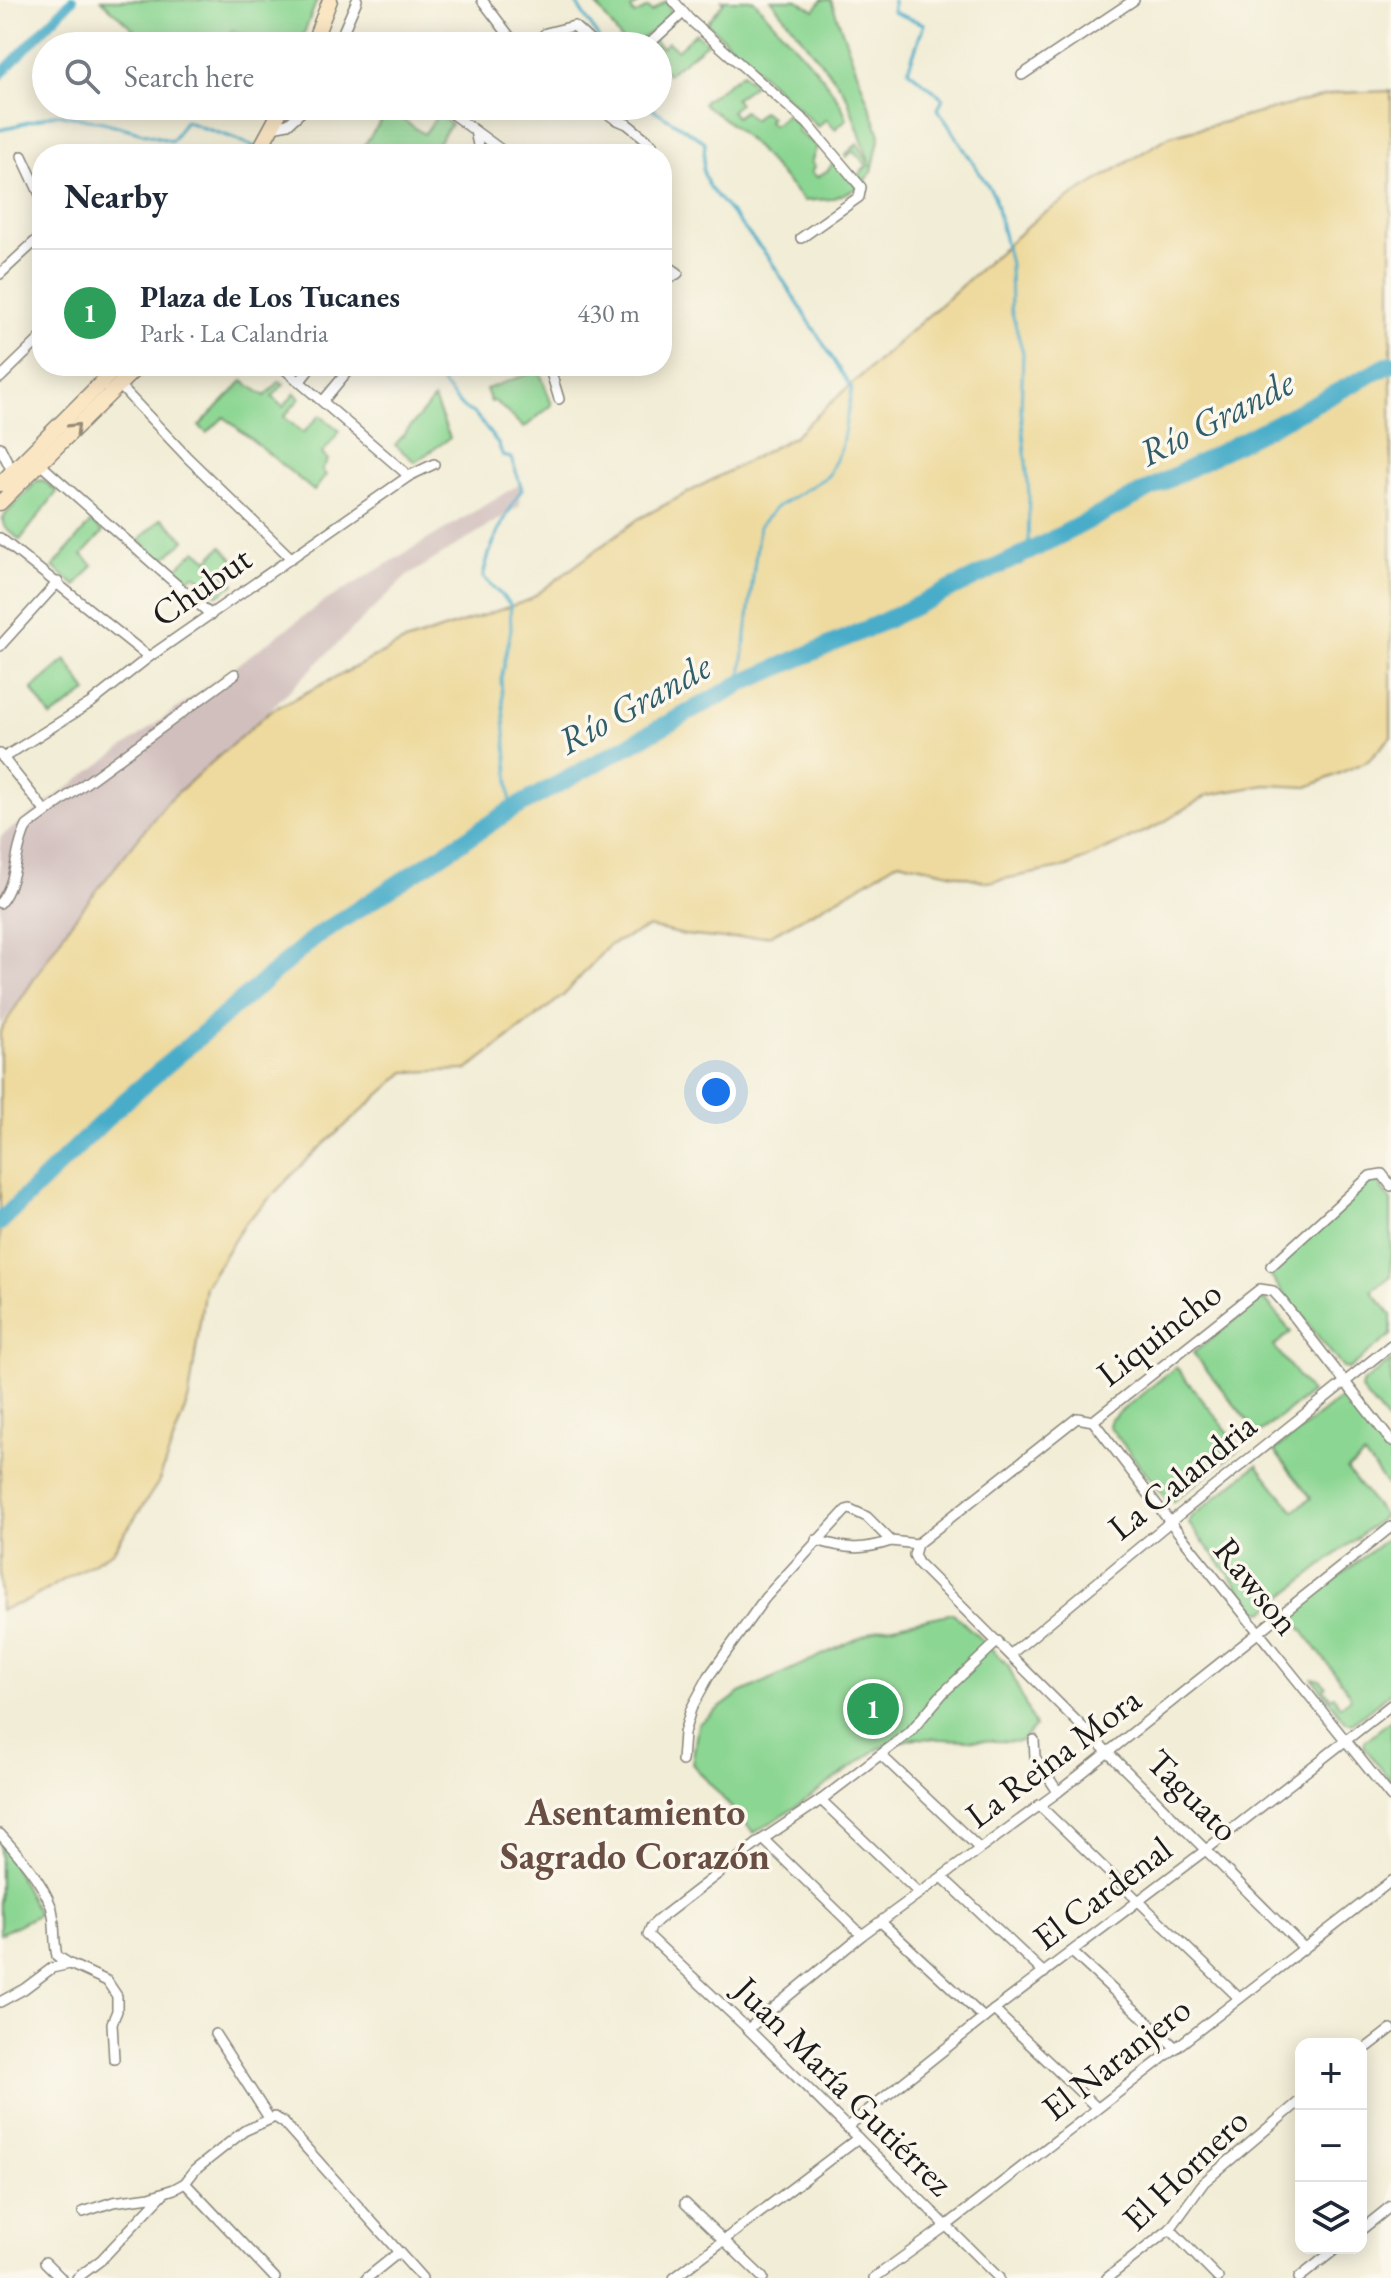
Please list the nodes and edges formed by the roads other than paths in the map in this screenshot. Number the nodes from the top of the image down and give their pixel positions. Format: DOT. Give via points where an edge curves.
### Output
graph roads {
  1 [pos="330,0"];
  2 [pos="357,0"];
  3 [pos="482,0"];
  4 [pos="673,0"];
  5 [pos="1134,0"];
  6 [pos="683,13"];
  7 [pos="317,32"];
  8 [pos="343,32"];
  9 [pos="506,32"];
  10 [pos="550,32"];
  11 [pos="581,32"];
  12 [pos="662,32"];
  13 [pos="1022,75"];
  14 [pos="276,120"];
  15 [pos="292,120"];
  16 [pos="460,120"];
  17 [pos="617,120"];
  18 [pos="475,131"];
  19 [pos="269,133"];
  20 [pos="263,144"];
  21 [pos="478,144"];
  22 [pos="493,144"];
  23 [pos="652,144"];
  24 [pos="22,156"];
  25 [pos="32,178"];
  26 [pos="801,238"];
  27 [pos="32,244"];
  28 [pos="0,274"];
  29 [pos="32,347"];
  30 [pos="108,376"];
  31 [pos="128,376"];
  32 [pos="294,376"];
  33 [pos="304,376"];
  34 [pos="344,376"];
  35 [pos="552,376"];
  36 [pos="0,378"];
  37 [pos="300,381"];
  38 [pos="119,385"];
  39 [pos="559,399"];
  40 [pos="323,401"];
  41 [pos="0,447"];
  42 [pos="40,464"];
  43 [pos="434,464"];
  44 [pos="12,471"];
  45 [pos="409,476"];
  46 [pos="0,484"];
  47 [pos="0,503"];
  48 [pos="0,538"];
  49 [pos="290,557"];
  50 [pos="58,582"];
  51 [pos="211,615"];
  52 [pos="0,646"];
  53 [pos="149,657"];
  54 [pos="235,674"];
  55 [pos="2,756"];
  56 [pos="45,811"];
  57 [pos="0,903"];
  58 [pos="1386,1174"];
  59 [pos="1391,1186"];
  60 [pos="1271,1266"];
  61 [pos="1391,1345"];
  62 [pos="1343,1382"];
  63 [pos="1093,1421"];
  64 [pos="1391,1441"];
  65 [pos="1170,1522"];
  66 [pos="1391,1527"];
  67 [pos="816,1540"];
  68 [pos="891,1541"];
  69 [pos="917,1544"];
  70 [pos="1257,1631"];
  71 [pos="998,1641"];
  72 [pos="1011,1654"];
  73 [pos="1391,1705"];
  74 [pos="1034,1740"];
  75 [pos="1345,1741"];
  76 [pos="1110,1751"];
  77 [pos="881,1755"];
  78 [pos="682,1761"];
  79 [pos="1058,1792"];
  80 [pos="1391,1797"];
  81 [pos="821,1800"];
  82 [pos="1039,1805"];
  83 [pos="0,1834"];
  84 [pos="763,1839"];
  85 [pos="979,1848"];
  86 [pos="1207,1849"];
  87 [pos="942,1877"];
  88 [pos="1391,1881"];
  89 [pos="919,1893"];
  90 [pos="1138,1902"];
  91 [pos="881,1922"];
  92 [pos="862,1935"];
  93 [pos="1304,1948"];
  94 [pos="1072,1952"];
  95 [pos="70,1964"];
  96 [pos="1044,1973"];
  97 [pos="1239,1998"];
  98 [pos="0,2002"];
  99 [pos="994,2010"];
  100 [pos="984,2018"];
  101 [pos="748,2029"];
  102 [pos="1391,2029"];
  103 [pos="215,2034"];
  104 [pos="1367,2047"];
  105 [pos="1176,2048"];
  106 [pos="114,2059"];
  107 [pos="1295,2105"];
  108 [pos="1097,2108"];
  109 [pos="269,2118"];
  110 [pos="847,2127"];
  111 [pos="858,2138"];
  112 [pos="185,2183"];
  113 [pos="165,2192"];
  114 [pos="685,2203"];
  115 [pos="1391,2206"];
  116 [pos="83,2212"];
  117 [pos="1367,2225"];
  118 [pos="946,2226"];
  119 [pos="1170,2229"];
  120 [pos="725,2240"];
  121 [pos="398,2253"];
  122 [pos="1329,2254"];
  123 [pos="45,2262"];
  124 [pos="61,2278"];
  125 [pos="77,2278"];
  126 [pos="275,2278"];
  127 [pos="367,2278"];
  128 [pos="422,2278"];
  129 [pos="674,2278"];
  130 [pos="763,2278"];
  131 [pos="874,2278"];
  132 [pos="999,2278"];
  133 [pos="1107,2278"];
  134 [pos="1218,2278"];
  135 [pos="1299,2278"];
  1 -- 7 [label="street"];
  2 -- 8 [label="street"];
  3 -- 9 [label="street"];
  4 -- 6 [label="street"];
  5 -- 13 [label="street"];
  6 -- 12 [label="street"];
  6 -- 26 [label="street" via="807,123 861,187 859,197"];
  10 -- 11 [label="street" via="574,26"];
  14 -- 19 [label="street"];
  15 -- 19 [label="street"];
  16 -- 18 [label="street"];
  17 -- 23 [label="street"];
  18 -- 21 [label="street"];
  18 -- 22 [label="street"];
  19 -- 20 [label="street"];
  24 -- 25 [label="street"];
  27 -- 28 [label="street"];
  29 -- 36 [label="street"];
  30 -- 44 [label="street"];
  31 -- 38 [label="street"];
  32 -- 37 [label="street"];
  33 -- 37 [label="street"];
  34 -- 40 [label="street"];
  35 -- 39 [label="street"];
  37 -- 40 [label="street"];
  42 -- 38 [label="street, one-way"];
  38 -- 49 [label="street"];
  40 -- 45 [label="street"];
  41 -- 44 [label="street"];
  42 -- 47 [label="street"];
  42 -- 51 [label="street"];
  43 -- 45 [label="street, Chubut"];
  44 -- 46 [label="street"];
  45 -- 49 [label="street, Chubut"];
  48 -- 50 [label="street"];
  49 -- 51 [label="street, Chubut"];
  50 -- 52 [label="street"];
  50 -- 53 [label="street"];
  51 -- 53 [label="street, Chubut"];
  53 -- 55 [label="street, Chubut" via="92,702"];
  54 -- 56 [label="street"];
  55 -- 56 [label="street"];
  56 -- 57 [label="street" via="20,839 11,883"];
  58 -- 59 [label="street"];
  58 -- 60 [label="street" via="1370,1176"];
  61 -- 62 [label="street, La Calandria"];
  62 -- 63 [label="street, Liquincho" via="1282,1301 1273,1291 1260,1289"];
  62 -- 64 [label="street"];
  62 -- 65 [label="street, La Calandria"];
  63 -- 65 [label="street, Rawson"];
  63 -- 69 [label="street, Liquincho" via="1077,1418"];
  65 -- 70 [label="street, Rawson"];
  65 -- 72 [label="street, La Calandria"];
  66 -- 70 [label="street, La Reina Mora"];
  67 -- 68 [label="street" via="846,1549"];
  67 -- 68 [label="street" via="850,1509 867,1517"];
  67 -- 78 [label="street" via="765,1598 709,1676 691,1709"];
  68 -- 69 [label="street"];
  69 -- 71 [label="street, Taguato" via="918,1563"];
  70 -- 75 [label="street, Rawson"];
  70 -- 76 [label="street, La Reina Mora"];
  71 -- 72 [label="street, Taguato"];
  71 -- 77 [label="street"];
  72 -- 76 [label="street, Taguato"];
  73 -- 75 [label="street, El Cardenal"];
  74 -- 79 [label="street" via="1035,1757"];
  75 -- 80 [label="street, Rawson"];
  75 -- 86 [label="street, El Cardenal"];
  76 -- 79 [label="street, La Reina Mora"];
  76 -- 86 [label="street, Taguato"];
  77 -- 81 [label="street"];
  77 -- 85 [label="street"];
  79 -- 82 [label="street, La Reina Mora"];
  81 -- 84 [label="street"];
  81 -- 89 [label="street"];
  82 -- 85 [label="street, La Reina Mora"];
  82 -- 90 [label="street"];
  83 -- 95 [label="street" via="39,1883 52,1908 57,1956"];
  84 -- 92 [label="street"];
  84 -- 101 [label="street, Juan María Gutiérrez" via="658,1920 648,1935"];
  85 -- 87 [label="street, La Reina Mora"];
  86 -- 90 [label="street, El Cardenal"];
  86 -- 93 [label="street, Taguato"];
  87 -- 89 [label="street, La Reina Mora"];
  87 -- 96 [label="street"];
  88 -- 93 [label="street, El Naranjero"];
  89 -- 91 [label="street, La Reina Mora"];
  90 -- 94 [label="street, El Cardenal"];
  90 -- 97 [label="street"];
  91 -- 92 [label="street, La Reina Mora"];
  91 -- 100 [label="street"];
  92 -- 101 [label="street, La Reina Mora"];
  93 -- 97 [label="street, El Naranjero"];
  94 -- 96 [label="street, El Cardenal"];
  94 -- 105 [label="street"];
  95 -- 98 [label="street" via="52,1968"];
  95 -- 106 [label="street" via="107,1981 117,1996"];
  96 -- 99 [label="street, El Cardenal"];
  97 -- 105 [label="street, El Naranjero"];
  99 -- 100 [label="street, El Cardenal"];
  99 -- 108 [label="street"];
  100 -- 110 [label="street, El Cardenal"];
  101 -- 110 [label="street, Juan María Gutiérrez"];
  102 -- 104 [label="street"];
  103 -- 109 [label="street"];
  105 -- 108 [label="street, El Naranjero"];
  107 -- 119 [label="street, El Hornero" via="1204,2182"];
  108 -- 118 [label="street, El Naranjero"];
  109 -- 112 [label="street" via="216,2152"];
  109 -- 121 [label="street" via="284,2123"];
  110 -- 111 [label="street, Juan María Gutiérrez"];
  111 -- 118 [label="street, Juan María Gutiérrez"];
  111 -- 120 [label="street"];
  112 -- 113 [label="street"];
  112 -- 126 [label="street"];
  113 -- 116 [label="street"];
  113 -- 125 [label="street"];
  114 -- 120 [label="street"];
  115 -- 117 [label="street"];
  118 -- 131 [label="street, El Naranjero"];
  118 -- 132 [label="street, Juan María Gutiérrez"];
  119 -- 133 [label="street, El Hornero"];
  119 -- 134 [label="street"];
  120 -- 129 [label="street"];
  120 -- 130 [label="street"];
  121 -- 127 [label="street"];
  121 -- 128 [label="street"];
  122 -- 135 [label="street"];
  123 -- 124 [label="street"];
}
